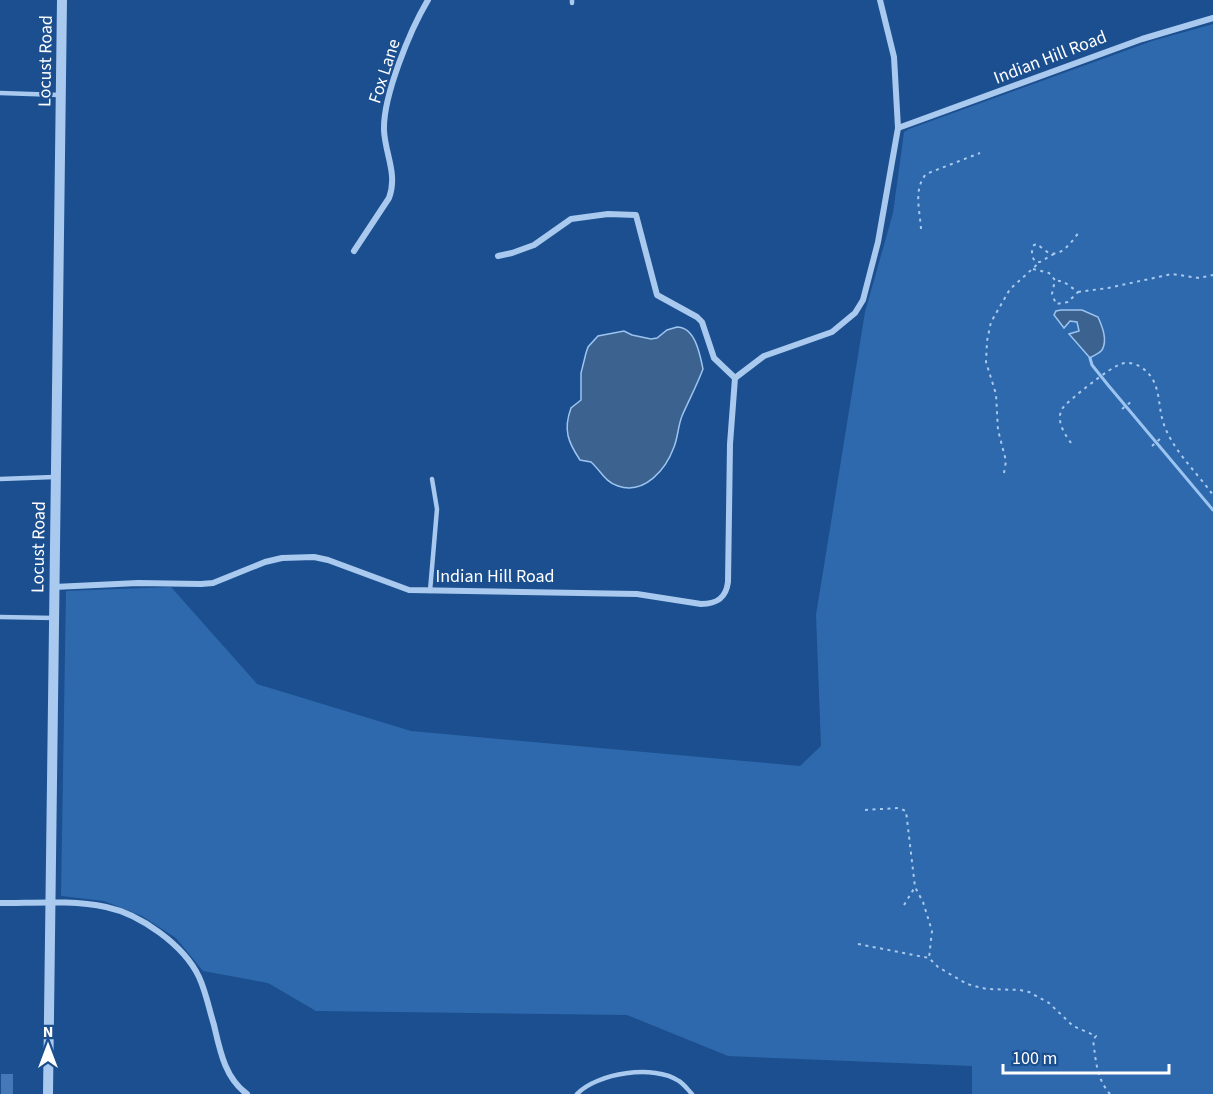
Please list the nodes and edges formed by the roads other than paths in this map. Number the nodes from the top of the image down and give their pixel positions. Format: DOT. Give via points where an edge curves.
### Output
graph roads {
  1 [pos="62,0"];
  2 [pos="428,0"];
  3 [pos="880,0"];
  4 [pos="1213,18"];
  5 [pos="0,93"];
  6 [pos="61,95"];
  7 [pos="898,128"];
  8 [pos="354,251"];
  9 [pos="498,256"];
  10 [pos="735,378"];
  11 [pos="56,477"];
  12 [pos="0,479"];
  13 [pos="432,479"];
  14 [pos="54,587"];
  15 [pos="430,591"];
  16 [pos="0,616"];
  17 [pos="54,618"];
  18 [pos="0,903"];
  19 [pos="50,903"];
  20 [pos="48,1094"];
  21 [pos="247,1094"];
  22 [pos="577,1094"];
  23 [pos="692,1094"];
  1 -- 6 [label="street, Locust Road"];
  2 -- 8 [label="street, Fox Lane" via="409,40 387,106 385,142 393,189"];
  3 -- 7 [label="street" via="894,57"];
  4 -- 7 [label="street, Indian Hill Road" via="1142,39"];
  5 -- 6 [label="lane"];
  6 -- 11 [label="street, Locust Road"];
  7 -- 10 [label="street" via="878,242 863,300 855,313 832,332 764,356"];
  9 -- 10 [label="street" via="534,245 571,219 636,214 657,295 697,316 714,358"];
  10 -- 15 [label="street, Indian Hill Road" via="728,582 722,598 701,604 637,594"];
  11 -- 12 [label="lane"];
  11 -- 14 [label="street, Locust Road"];
  13 -- 15 [label="lane" via="437,509"];
  14 -- 15 [label="street, Indian Hill Road" via="213,583 265,562 298,557 328,560 401,589"];
  14 -- 17 [label="street, Locust Road"];
  16 -- 17 [label="lane"];
  17 -- 19 [label="street, Locust Road"];
  18 -- 19 [label="street"];
  19 -- 20 [label="street, Locust Road"];
  19 -- 21 [label="street" via="124,912 176,945 198,974 229,1074"];
  22 -- 23 [label="lane" via="607,1076 630,1073 658,1073 678,1080"];
}
